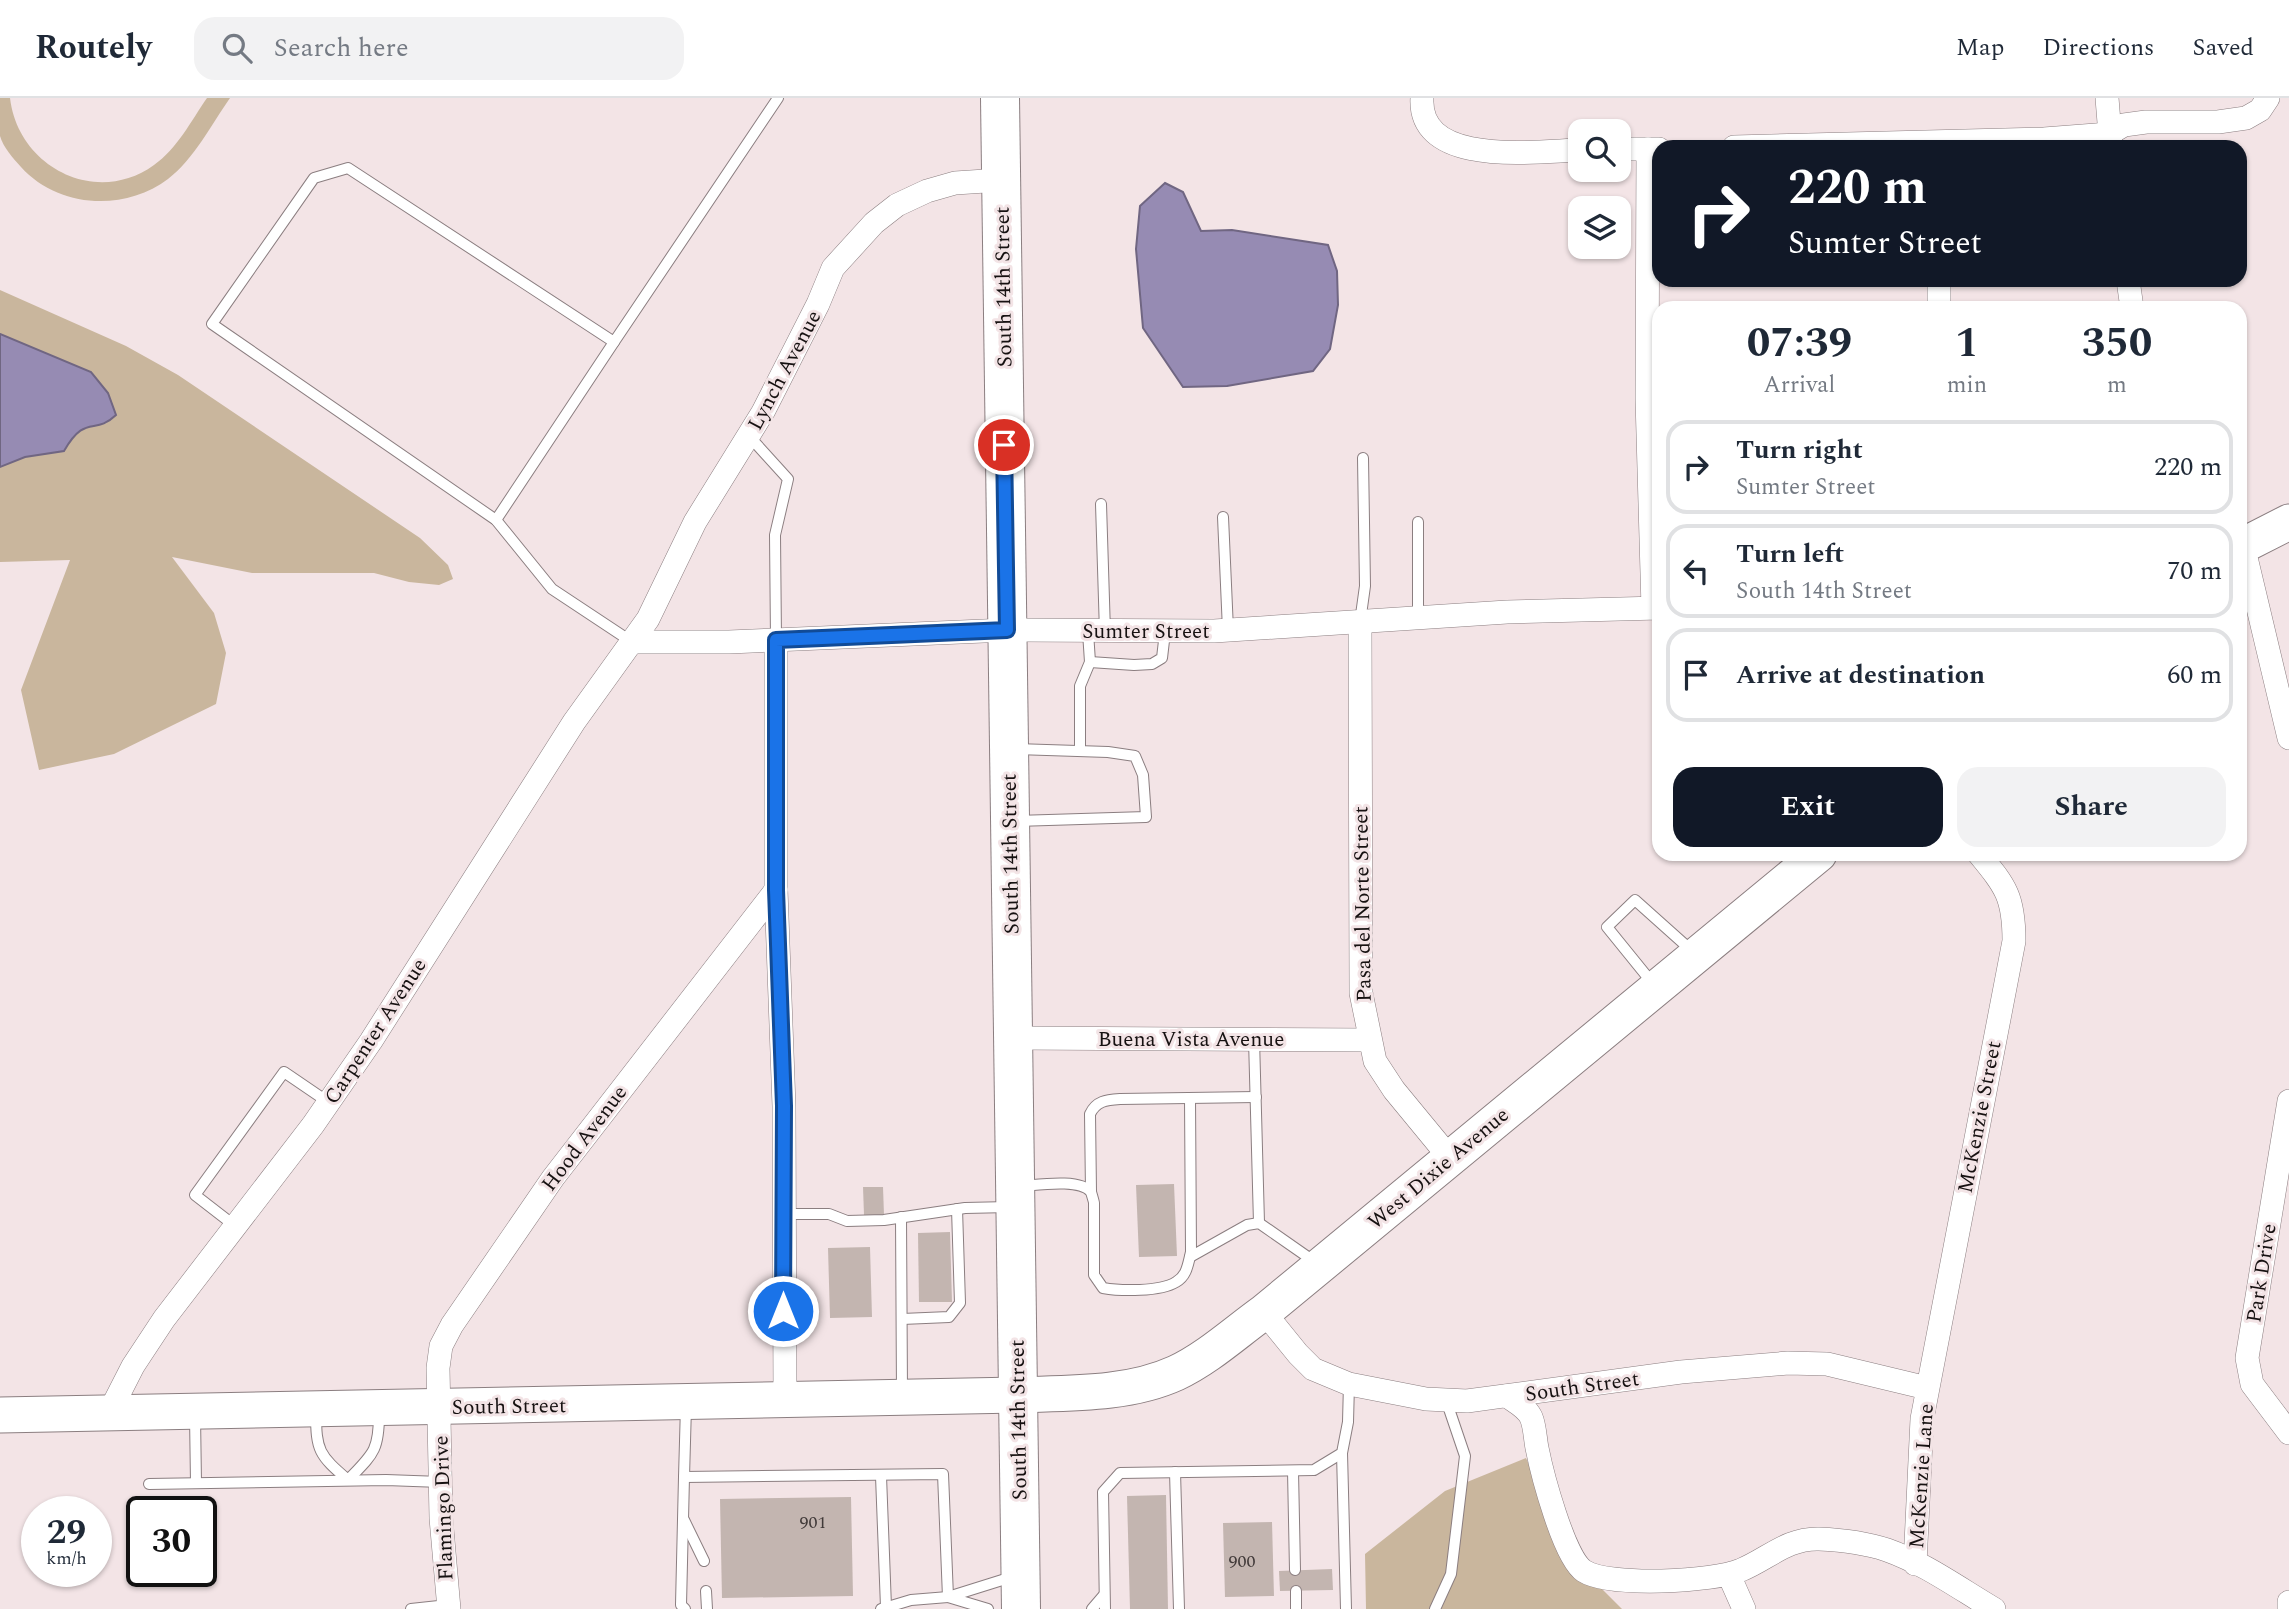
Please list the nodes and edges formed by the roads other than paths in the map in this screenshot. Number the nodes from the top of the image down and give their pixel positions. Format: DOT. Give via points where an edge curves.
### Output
graph roads {
  1 [pos="778,98"];
  2 [pos="1422,98"];
  3 [pos="2107,98"];
  4 [pos="2268,98"];
  5 [pos="1002,99"];
  6 [pos="2026,140"];
  7 [pos="2077,140"];
  8 [pos="2110,140"];
  9 [pos="2111,140"];
  10 [pos="1631,149"];
  11 [pos="1652,149"];
  12 [pos="1568,150"];
  13 [pos="1001,180"];
  14 [pos="1652,191"];
  15 [pos="614,342"];
  16 [pos="748,436"];
  17 [pos="1363,458"];
  18 [pos="1101,503"];
  19 [pos="1652,515"];
  20 [pos="1223,517"];
  21 [pos="496,520"];
  22 [pos="1418,522"];
  23 [pos="2289,522"];
  24 [pos="2247,543"];
  25 [pos="2247,570"];
  26 [pos="1652,608"];
  27 [pos="1418,618"];
  28 [pos="1360,622"];
  29 [pos="1007,630"];
  30 [pos="1228,631"];
  31 [pos="1097,632"];
  32 [pos="1165,632"];
  33 [pos="776,640"];
  34 [pos="632,642"];
  35 [pos="1090,662"];
  36 [pos="2289,738"];
  37 [pos="1009,749"];
  38 [pos="1080,751"];
  39 [pos="1010,821"];
  40 [pos="1811,861"];
  41 [pos="1985,861"];
  42 [pos="776,890"];
  43 [pos="1697,955"];
  44 [pos="1657,988"];
  45 [pos="1013,1038"];
  46 [pos="1254,1039"];
  47 [pos="1369,1040"];
  48 [pos="1256,1097"];
  49 [pos="1190,1098"];
  50 [pos="2289,1101"];
  51 [pos="328,1102"];
  52 [pos="1450,1158"];
  53 [pos="1091,1192"];
  54 [pos="1015,1197"];
  55 [pos="957,1209"];
  56 [pos="783,1214"];
  57 [pos="901,1217"];
  58 [pos="1259,1223"];
  59 [pos="235,1226"];
  60 [pos="1190,1256"];
  61 [pos="1320,1266"];
  62 [pos="1264,1312"];
  63 [pos="902,1319"];
  64 [pos="1349,1384"];
  65 [pos="1927,1388"];
  66 [pos="1017,1395"];
  67 [pos="1507,1396"];
  68 [pos="902,1398"];
  69 [pos="1446,1400"];
  70 [pos="785,1401"];
  71 [pos="686,1403"];
  72 [pos="440,1407"];
  73 [pos="379,1408"];
  74 [pos="316,1409"];
  75 [pos="195,1411"];
  76 [pos="109,1413"];
  77 [pos="0,1415"];
  78 [pos="2289,1433"];
  79 [pos="1342,1453"];
  80 [pos="1293,1471"];
  81 [pos="1175,1472"];
  82 [pos="881,1476"];
  83 [pos="684,1478"];
  84 [pos="348,1480"];
  85 [pos="441,1482"];
  86 [pos="196,1483"];
  87 [pos="149,1484"];
  88 [pos="682,1517"];
  89 [pos="704,1561"];
  90 [pos="1915,1564"];
  91 [pos="1295,1570"];
  92 [pos="1729,1575"];
  93 [pos="706,1591"];
  94 [pos="1296,1591"];
  95 [pos="1021,1592"];
  96 [pos="1104,1595"];
  97 [pos="948,1597"];
  98 [pos="2289,1602"];
  99 [pos="449,1607"];
  100 [pos="883,1608"];
  101 [pos="411,1609"];
  102 [pos="685,1609"];
  103 [pos="708,1609"];
  104 [pos="988,1609"];
  105 [pos="1092,1609"];
  106 [pos="1105,1609"];
  107 [pos="1179,1609"];
  108 [pos="1296,1609"];
  109 [pos="1346,1609"];
  110 [pos="1435,1609"];
  111 [pos="1744,1609"];
  112 [pos="1994,1609"];
  113 [pos="2289,1609"];
  1 -- 15 [label="lane"];
  2 -- 12 [label="street" via="1425,119 1448,142 1486,152"];
  3 -- 8 [label="street"];
  4 -- 9 [label="street" via="2246,118 2124,125"];
  5 -- 13 [label="highway, South 14th Street"];
  6 -- 7 [label="street"];
  10 -- 11 [label="street"];
  13 -- 16 [label="street, Lynch Avenue" via="955,183 927,191 897,205 855,242 833,268"];
  13 -- 29 [label="highway, South 14th Street"];
  14 -- 19 [label="street" via="1647,399"];
  15 -- 21 [label="lane"];
  15 -- 21 [label="lane" via="348,168 314,178 212,324"];
  16 -- 33 [label="lane" via="788,479 775,534"];
  16 -- 34 [label="street, Lynch Avenue" via="695,522"];
  17 -- 28 [label="lane" via="1365,586"];
  18 -- 31 [label="lane"];
  20 -- 30 [label="lane"];
  21 -- 34 [label="lane" via="552,589"];
  22 -- 27 [label="lane"];
  23 -- 24 [label="main road"];
  25 -- 36 [label="street"];
  26 -- 27 [label="street, Sumter Street"];
  27 -- 28 [label="street, Sumter Street"];
  28 -- 30 [label="street, Sumter Street"];
  28 -- 47 [label="street, Pasa del Norte Street" via="1361,993"];
  29 -- 31 [label="street, Sumter Street"];
  29 -- 33 [label="street, Sumter Street"];
  29 -- 37 [label="highway, South 14th Street"];
  30 -- 32 [label="street, Sumter Street"];
  31 -- 32 [label="street, Sumter Street"];
  31 -- 35 [label="lane"];
  32 -- 35 [label="lane" via="1162,658 1152,664"];
  33 -- 34 [label="street, Sumter Street"];
  33 -- 42 [label="street"];
  34 -- 51 [label="street, Carpenter Avenue" via="574,722"];
  35 -- 38 [label="lane" via="1080,686"];
  37 -- 38 [label="lane"];
  37 -- 39 [label="highway, South 14th Street"];
  38 -- 39 [label="lane" via="1135,756 1143,775 1146,817"];
  39 -- 45 [label="highway, South 14th Street"];
  40 -- 43 [label="main road, West Dixie Avenue"];
  41 -- 65 [label="street, McKenzie Street" via="2005,885 2012,905 2014,941"];
  42 -- 56 [label="street"];
  42 -- 72 [label="street, Hood Avenue" via="553,1178 452,1325 441,1346"];
  43 -- 44 [label="main road, West Dixie Avenue"];
  43 -- 44 [label="lane" via="1635,900 1607,927"];
  44 -- 52 [label="main road, West Dixie Avenue"];
  45 -- 46 [label="street, Buena Vista Avenue"];
  45 -- 54 [label="highway, South 14th Street"];
  46 -- 47 [label="street, Buena Vista Avenue"];
  46 -- 48 [label="lane"];
  47 -- 52 [label="street, Pasa del Norte Street" via="1375,1061 1394,1090"];
  48 -- 49 [label="lane"];
  48 -- 58 [label="lane"];
  49 -- 53 [label="lane" via="1105,1100 1093,1106"];
  49 -- 60 [label="lane"];
  50 -- 78 [label="street, Park Drive" via="2247,1358 2252,1384"];
  51 -- 59 [label="street, Carpenter Avenue"];
  51 -- 59 [label="lane" via="284,1072 195,1195"];
  52 -- 61 [label="main road, West Dixie Avenue"];
  53 -- 54 [label="lane" via="1070,1184"];
  53 -- 60 [label="lane" via="1094,1275 1103,1288 1118,1291 1176,1282 1187,1270"];
  54 -- 55 [label="lane"];
  54 -- 66 [label="highway, South 14th Street"];
  55 -- 57 [label="lane"];
  55 -- 63 [label="lane" via="960,1303 949,1317"];
  56 -- 57 [label="lane" via="829,1214 847,1221"];
  56 -- 70 [label="street"];
  57 -- 63 [label="lane"];
  58 -- 60 [label="lane"];
  58 -- 61 [label="lane"];
  59 -- 76 [label="street, Carpenter Avenue" via="145,1347"];
  61 -- 62 [label="main road, West Dixie Avenue"];
  62 -- 64 [label="street, South Street" via="1313,1369"];
  62 -- 66 [label="main road, West Dixie Avenue" via="1176,1373 1146,1383 1083,1392"];
  63 -- 68 [label="lane"];
  64 -- 69 [label="street, South Street"];
  64 -- 79 [label="lane"];
  65 -- 67 [label="street, South Street" via="1827,1364 1788,1363 1681,1372"];
  65 -- 90 [label="street, McKenzie Lane" via="1917,1469"];
  66 -- 68 [label="main road, South Street"];
  66 -- 95 [label="highway, South 14th Street"];
  67 -- 69 [label="street, South Street"];
  67 -- 92 [label="street" via="1531,1418 1560,1530 1581,1569 1615,1581"];
  68 -- 70 [label="main road, South Street"];
  69 -- 110 [label="lane" via="1465,1456 1451,1574"];
  70 -- 71 [label="main road, South Street"];
  71 -- 72 [label="main road, South Street"];
  71 -- 83 [label="lane"];
  72 -- 73 [label="main road, South Street"];
  72 -- 85 [label="street, Flamingo Drive"];
  73 -- 74 [label="main road, South Street"];
  73 -- 84 [label="lane" via="379,1441 370,1458"];
  74 -- 75 [label="main road, South Street"];
  74 -- 84 [label="lane" via="316,1445 323,1459"];
  75 -- 76 [label="main road, South Street"];
  75 -- 86 [label="lane"];
  76 -- 77 [label="main road, South Street"];
  79 -- 80 [label="lane" via="1314,1470"];
  79 -- 109 [label="lane"];
  80 -- 81 [label="lane"];
  80 -- 91 [label="lane"];
  81 -- 96 [label="lane" via="1120,1473 1103,1492"];
  81 -- 107 [label="lane"];
  82 -- 83 [label="lane"];
  82 -- 97 [label="lane" via="943,1474"];
  82 -- 100 [label="lane"];
  83 -- 88 [label="lane"];
  84 -- 85 [label="lane"];
  84 -- 86 [label="lane"];
  85 -- 99 [label="street, Flamingo Drive"];
  86 -- 87 [label="lane"];
  88 -- 89 [label="lane"];
  88 -- 102 [label="lane" via="681,1605"];
  90 -- 92 [label="street" via="1870,1545 1798,1540"];
  90 -- 112 [label="street"];
  92 -- 111 [label="street"];
  93 -- 103 [label="lane"];
  94 -- 108 [label="lane"];
  95 -- 97 [label="lane"];
  96 -- 105 [label="lane"];
  96 -- 106 [label="lane"];
  97 -- 100 [label="lane"];
  97 -- 104 [label="lane"];
  98 -- 113 [label="street"];
  99 -- 101 [label="lane"];
}
